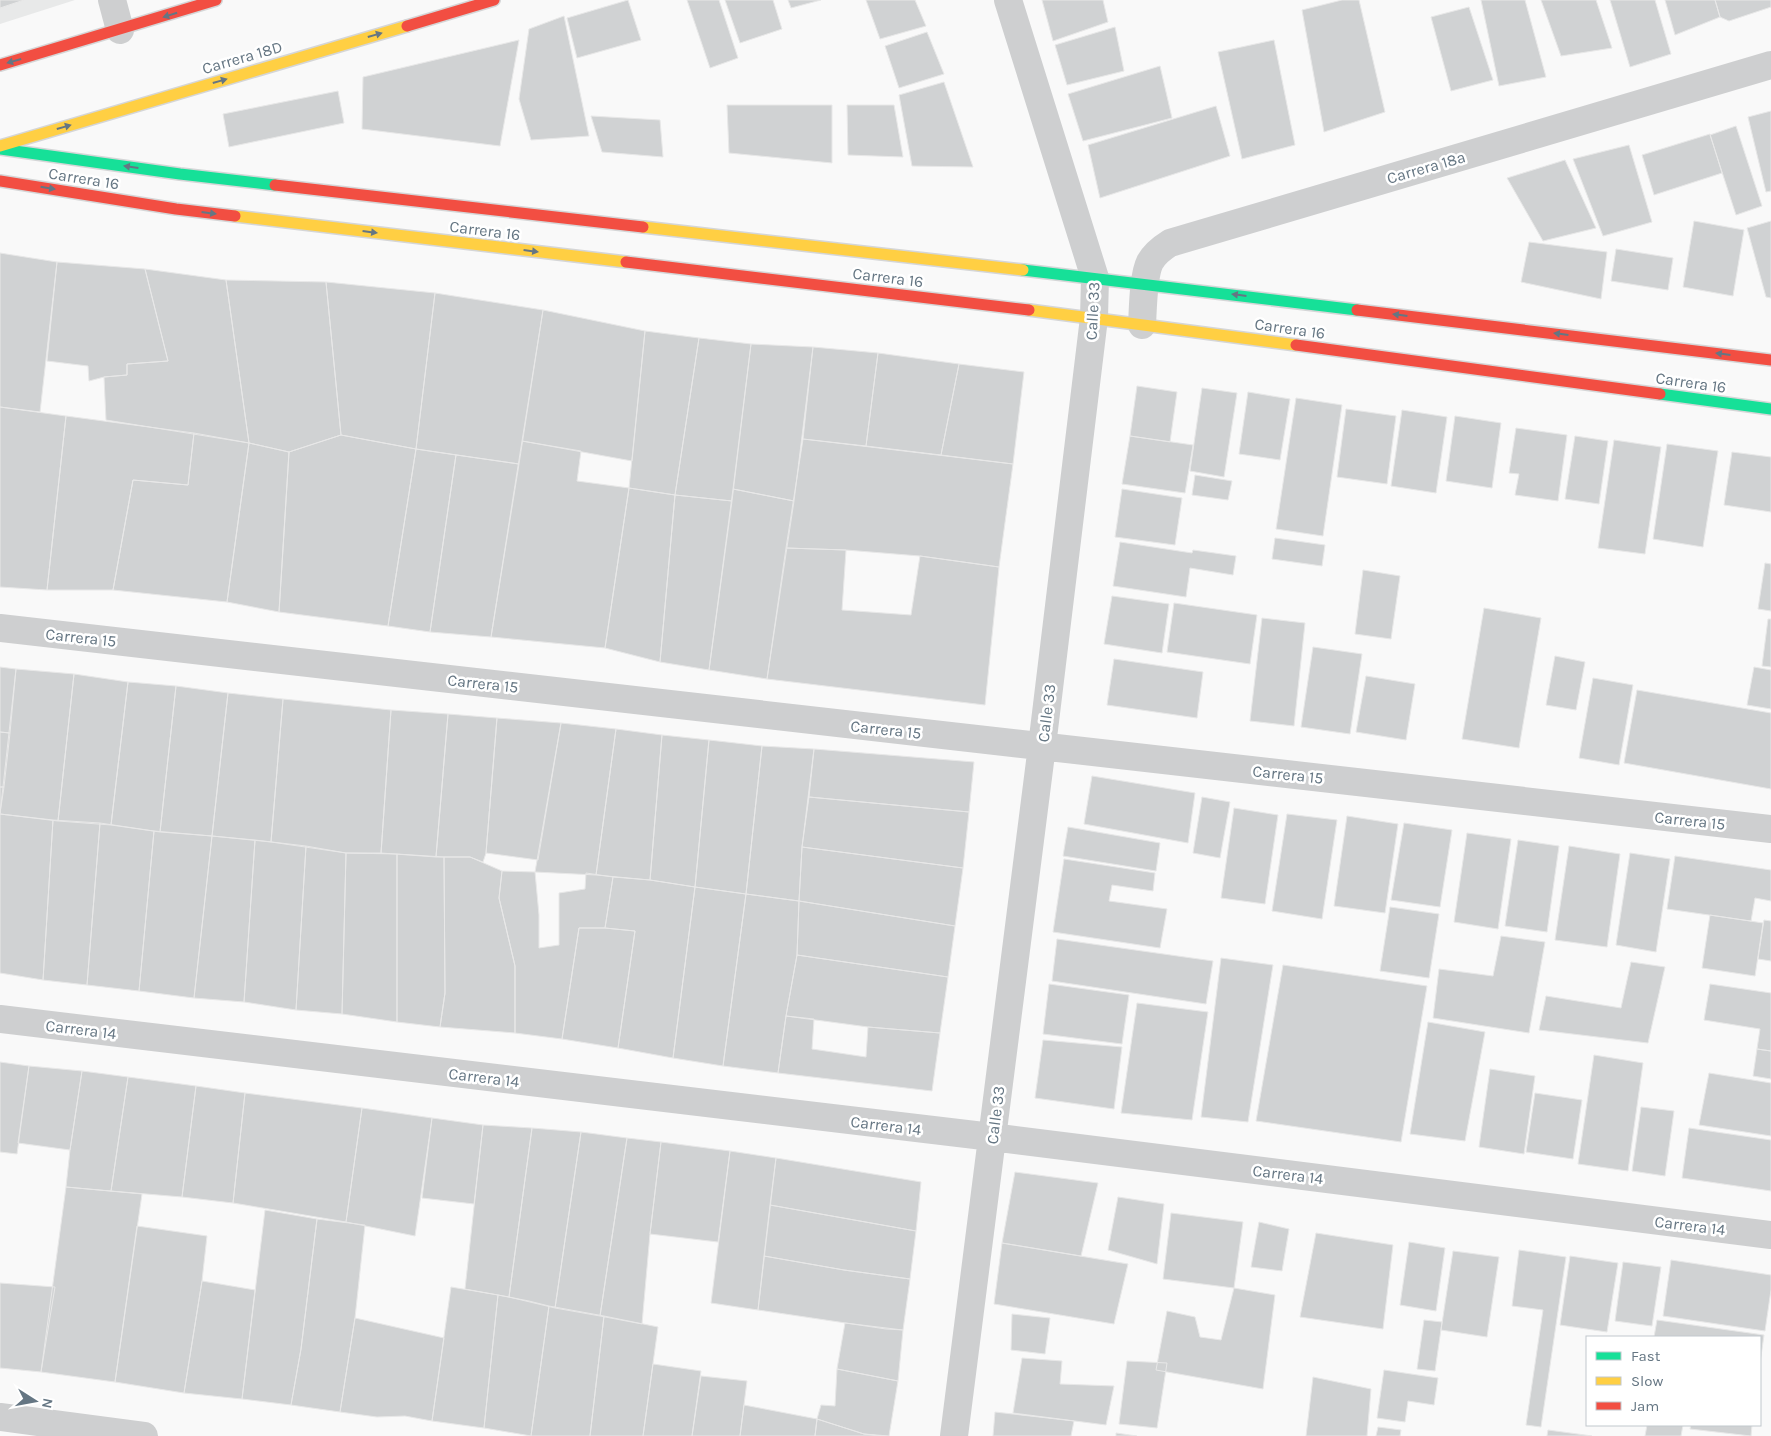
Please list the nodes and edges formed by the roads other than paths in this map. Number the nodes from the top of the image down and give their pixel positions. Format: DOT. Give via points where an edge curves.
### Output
graph roads {
  1 [pos="112,0"];
  2 [pos="216,0"];
  3 [pos="494,0"];
  4 [pos="1008,0"];
  5 [pos="120,30"];
  6 [pos="0,65"];
  7 [pos="1771,65"];
  8 [pos="0,147"];
  9 [pos="0,180"];
  10 [pos="1095,278"];
  11 [pos="1145,284"];
  12 [pos="1094,318"];
  13 [pos="1142,325"];
  14 [pos="1771,360"];
  15 [pos="1771,409"];
  16 [pos="0,628"];
  17 [pos="1042,746"];
  18 [pos="1771,829"];
  19 [pos="0,1019"];
  20 [pos="992,1137"];
  21 [pos="1771,1235"];
  22 [pos="0,1417"];
  23 [pos="144,1436"];
  24 [pos="954,1436"];
  1 -- 5 [label="street"];
  2 -- 5 [label="street, one-way"];
  8 -- 3 [label="street, Carrera 18D, one-way"];
  4 -- 10 [label="street, Calle 33"];
  5 -- 6 [label="street, one-way"];
  7 -- 11 [label="street, Carrera 18a" via="1170,243 1159,250 1150,263"];
  10 -- 8 [label="street, Carrera 16, one-way" via="180,174"];
  9 -- 12 [label="street, Carrera 16, one-way" via="176,209"];
  10 -- 11 [label="street, Carrera 16"];
  10 -- 12 [label="street, Calle 33"];
  11 -- 13 [label="street, Carrera 18a"];
  14 -- 11 [label="street, Carrera 16, one-way"];
  12 -- 13 [label="street, Carrera 16"];
  12 -- 17 [label="street, Calle 33"];
  13 -- 15 [label="street, Carrera 16"];
  16 -- 17 [label="street, Carrera 15"];
  17 -- 18 [label="street, Carrera 15"];
  17 -- 20 [label="street, Calle 33"];
  19 -- 20 [label="street, Carrera 14"];
  20 -- 21 [label="street, Carrera 14"];
  20 -- 24 [label="street, Calle 33"];
  22 -- 23 [label="street"];
}
